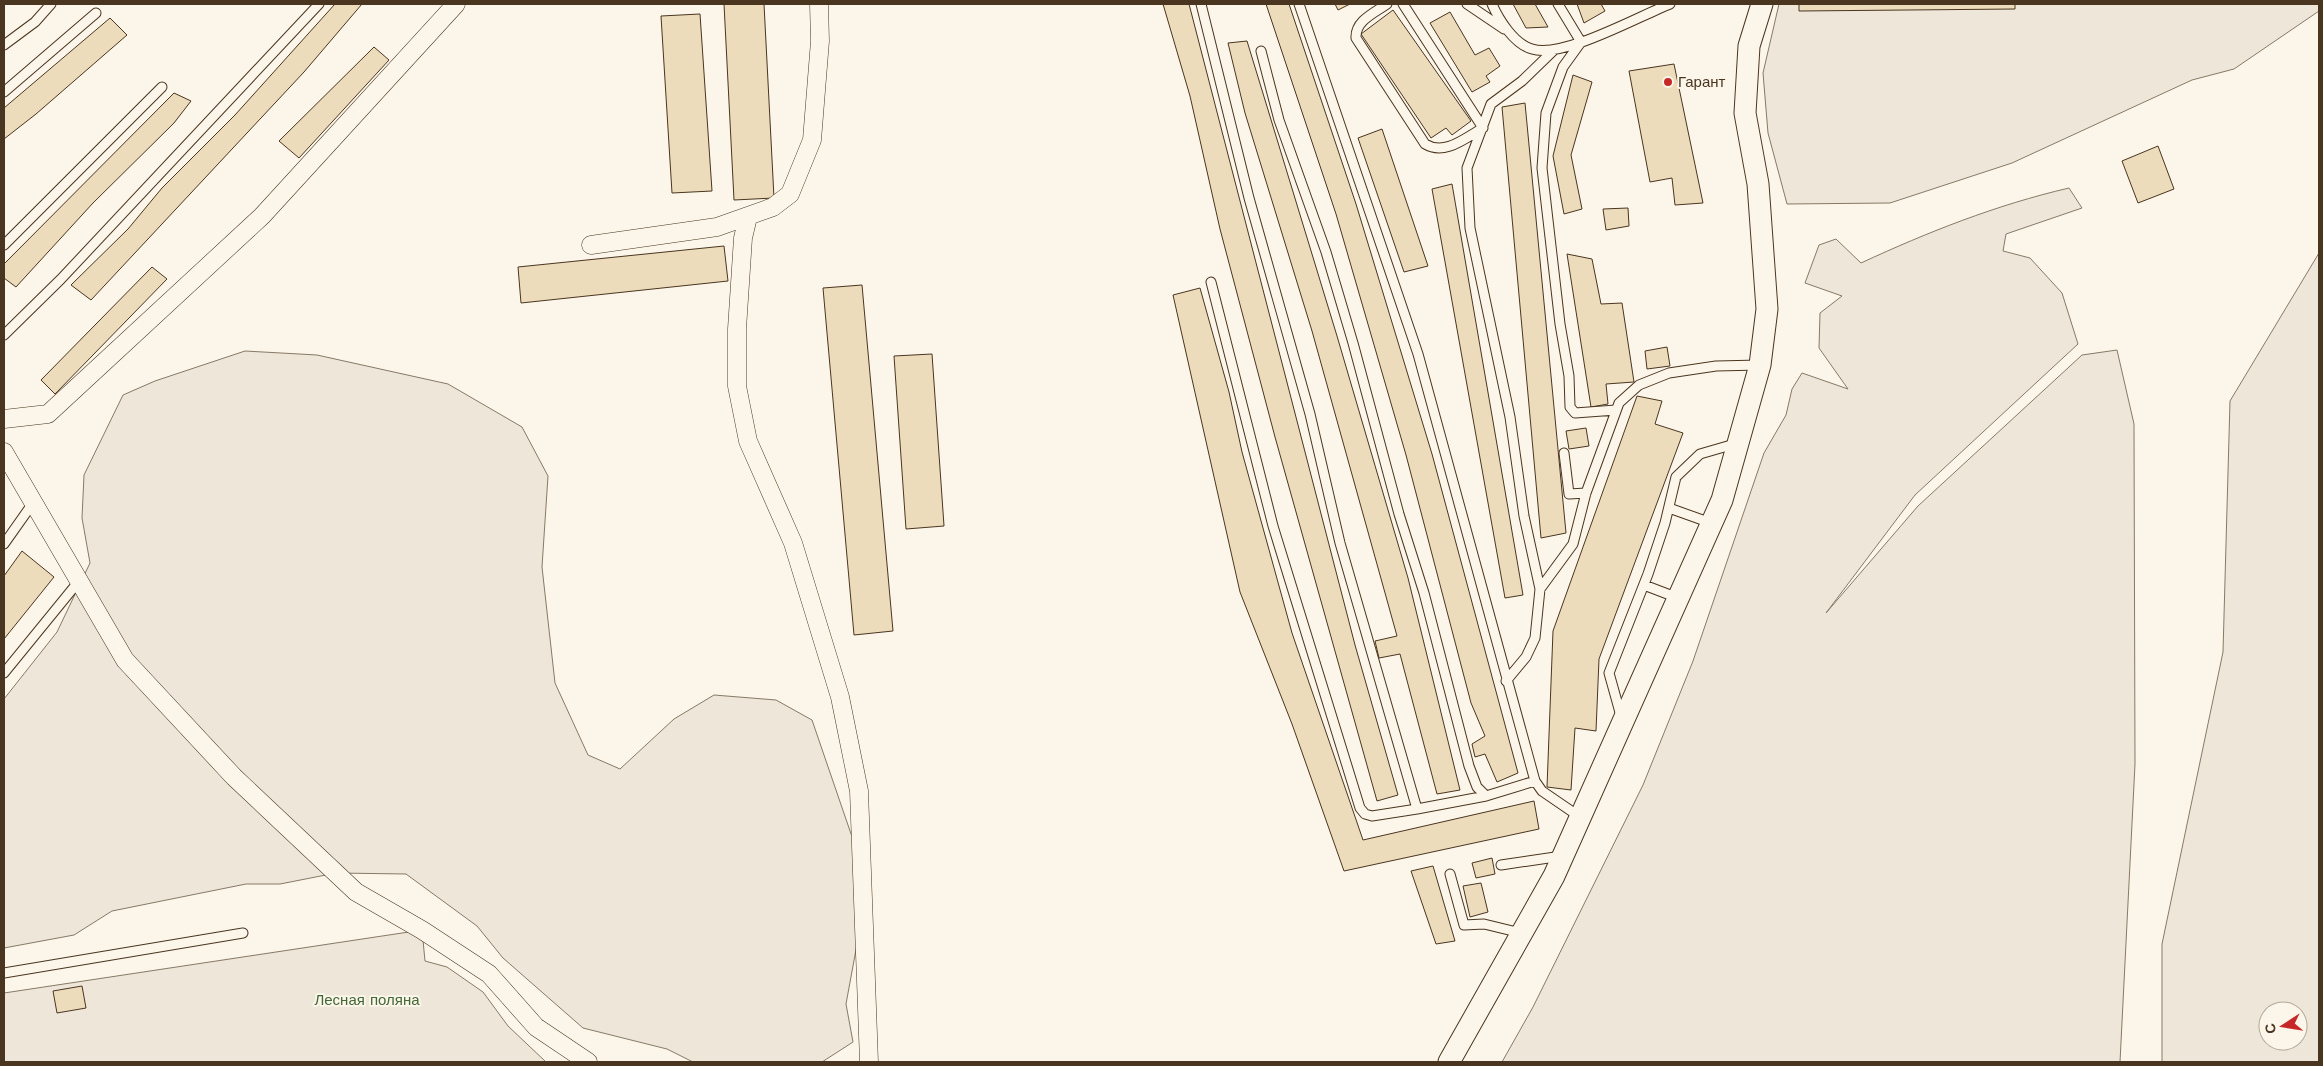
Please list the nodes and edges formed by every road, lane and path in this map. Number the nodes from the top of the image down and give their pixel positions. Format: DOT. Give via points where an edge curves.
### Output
graph roads {
  1 [pos="51,4"];
  2 [pos="319,4"];
  3 [pos="456,4"];
  4 [pos="819,4"];
  5 [pos="1201,4"];
  6 [pos="1299,4"];
  7 [pos="1387,4"];
  8 [pos="1403,4"];
  9 [pos="1467,4"];
  10 [pos="1492,4"];
  11 [pos="1558,4"];
  12 [pos="1762,4"];
  13 [pos="1665,5"];
  14 [pos="96,13"];
  15 [pos="1507,31"];
  16 [pos="1581,42"];
  17 [pos="4,45"];
  18 [pos="1554,50"];
  19 [pos="1261,51"];
  20 [pos="162,87"];
  21 [pos="4,92"];
  22 [pos="1483,128"];
  23 [pos="748,217"];
  24 [pos="4,245"];
  25 [pos="591,246"];
  26 [pos="1211,282"];
  27 [pos="4,335"];
  28 [pos="1760,365"];
  29 [pos="1616,410"];
  30 [pos="4,419"];
  31 [pos="1738,443"];
  32 [pos="4,452"];
  33 [pos="1564,453"];
  34 [pos="11,473"];
  35 [pos="1586,494"];
  36 [pos="33,503"];
  37 [pos="1669,508"];
  38 [pos="1712,524"];
  39 [pos="4,544"];
  40 [pos="79,581"];
  41 [pos="1644,586"];
  42 [pos="1540,589"];
  43 [pos="1678,598"];
  44 [pos="4,673"];
  45 [pos="1506,681"];
  46 [pos="1623,721"];
  47 [pos="1535,781"];
  48 [pos="1486,796"];
  49 [pos="1417,809"];
  50 [pos="1580,816"];
  51 [pos="1562,856"];
  52 [pos="1502,865"];
  53 [pos="1450,874"];
  54 [pos="242,933"];
  55 [pos="1521,934"];
  56 [pos="4,973"];
  57 [pos="588,1062"];
  58 [pos="869,1062"];
  59 [pos="1449,1062"];
  1 -- 17 [label="lane" via="35,22"];
  2 -- 27 [label="lane" via="61,279"];
  3 -- 30 [label="street" via="262,216 48,414"];
  4 -- 23 [label="street" via="820,41 812,140 790,194 773,207"];
  5 -- 49 [label="lane" via="1249,198 1310,414 1340,543"];
  6 -- 45 [label="lane" via="1418,354"];
  7 -- 22 [label="lane" via="1361,22 1356,29 1356,38 1425,144 1445,149"];
  8 -- 22 [label="lane"];
  9 -- 15 [label="lane"];
  10 -- 15 [label="lane"];
  11 -- 16 [label="lane"];
  12 -- 28 [label="street" via="1748,46 1745,113 1758,184 1767,309"];
  13 -- 16 [label="lane"];
  14 -- 21 [label="lane"];
  15 -- 18 [label="lane" via="1531,49"];
  16 -- 18 [label="lane"];
  16 -- 29 [label="lane" via="1563,67 1546,113 1542,168 1569,376 1570,407 1575,413"];
  18 -- 22 [label="lane" via="1522,81 1491,104"];
  19 -- 48 [label="lane" via="1279,120 1351,334 1469,766 1477,787"];
  20 -- 24 [label="lane"];
  22 -- 42 [label="lane" via="1466,168 1470,228 1510,417 1524,516"];
  23 -- 25 [label="street" via="717,227"];
  23 -- 58 [label="street" via="737,329 737,386 748,441 794,543 840,697 859,791"];
  26 -- 49 [label="lane" via="1278,544 1360,808 1372,816"];
  28 -- 29 [label="lane" via="1716,366 1669,373 1639,385 1619,403"];
  28 -- 31 [label="street"];
  29 -- 35 [label="lane"];
  31 -- 37 [label="lane" via="1700,454 1676,477"];
  31 -- 38 [label="street"];
  32 -- 34 [label="street"];
  33 -- 35 [label="lane" via="1569,494"];
  34 -- 36 [label="street"];
  35 -- 42 [label="lane" via="1573,544"];
  36 -- 39 [label="lane"];
  36 -- 40 [label="street"];
  37 -- 38 [label="lane"];
  37 -- 41 [label="lane"];
  38 -- 43 [label="street"];
  40 -- 44 [label="lane"];
  40 -- 57 [label="street" via="125,660 234,777 356,892 489,974 536,1027"];
  41 -- 43 [label="lane"];
  41 -- 46 [label="lane" via="1609,673"];
  42 -- 45 [label="lane" via="1536,638 1526,657"];
  43 -- 46 [label="street"];
  45 -- 47 [label="lane"];
  46 -- 50 [label="street"];
  47 -- 48 [label="lane"];
  47 -- 50 [label="lane" via="1542,791"];
  48 -- 49 [label="lane"];
  50 -- 51 [label="street"];
  51 -- 52 [label="lane"];
  51 -- 55 [label="street"];
  53 -- 55 [label="lane" via="1464,925 1484,924"];
  54 -- 56 [label="lane"];
  55 -- 59 [label="street"];
}
